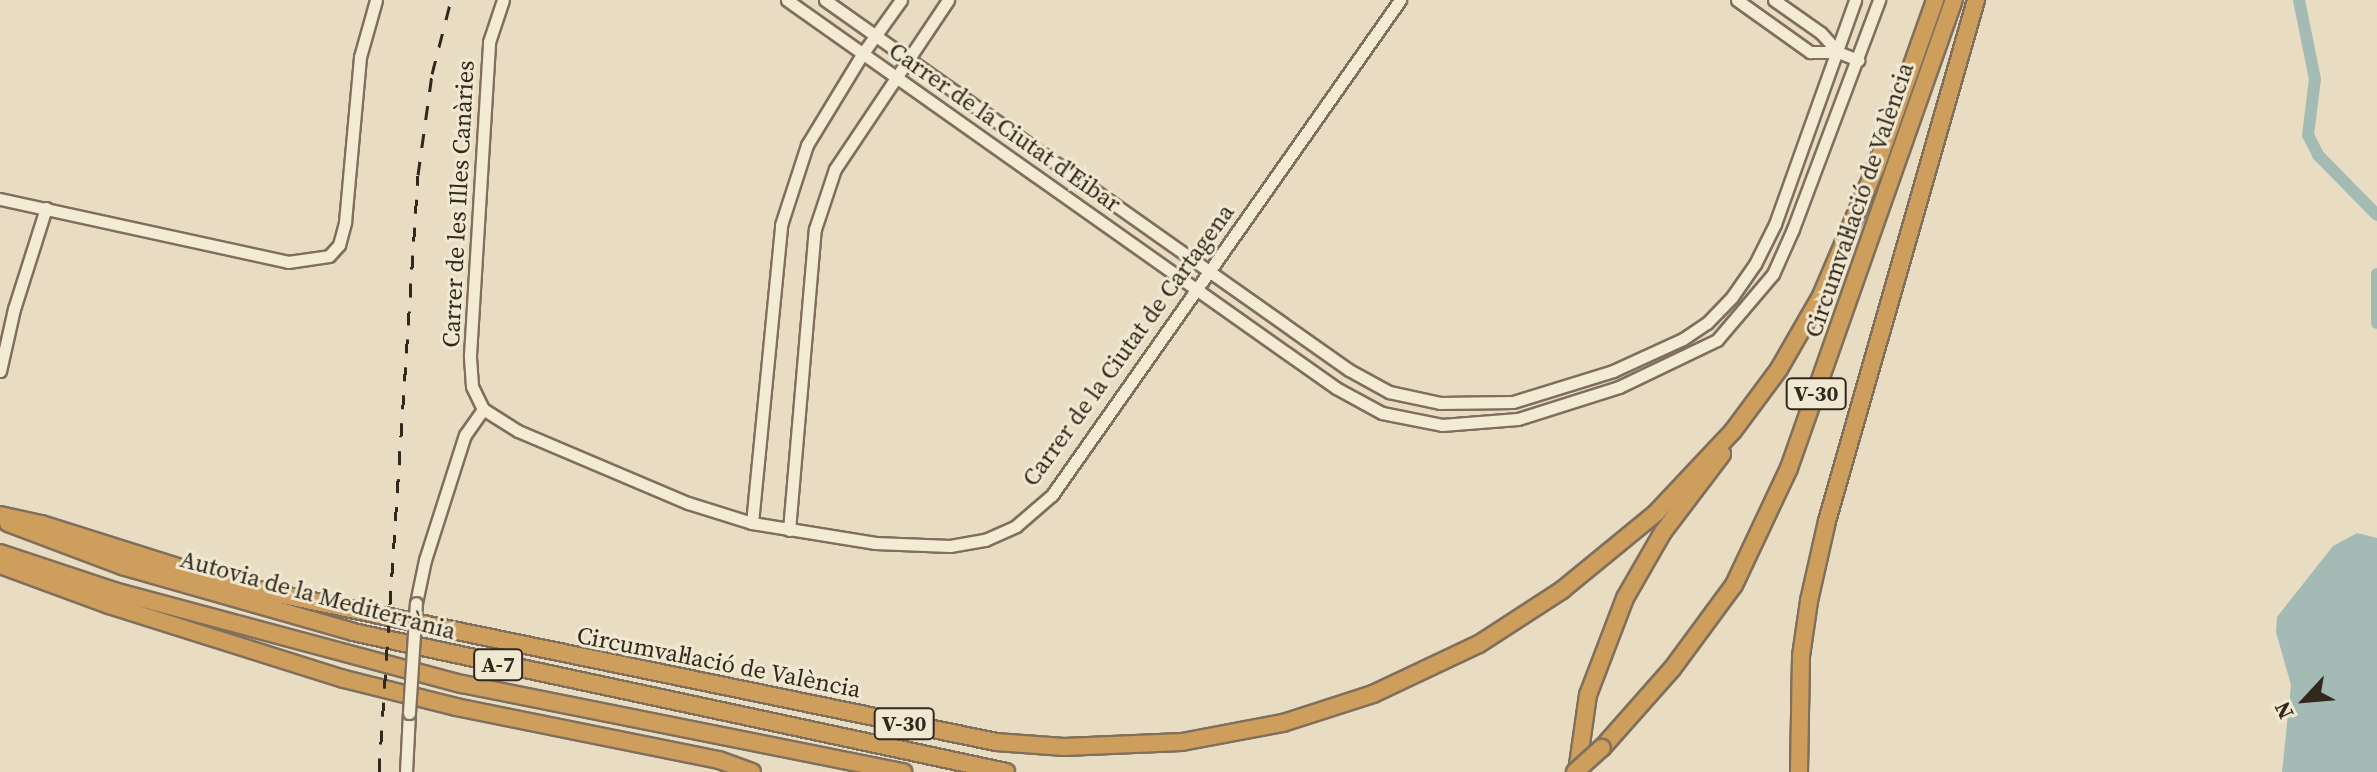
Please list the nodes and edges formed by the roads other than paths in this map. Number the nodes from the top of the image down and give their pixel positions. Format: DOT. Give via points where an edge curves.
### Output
graph roads {
  1 [pos="376,0"];
  2 [pos="503,0"];
  3 [pos="787,0"];
  4 [pos="825,0"];
  5 [pos="901,0"];
  6 [pos="948,0"];
  7 [pos="1400,0"];
  8 [pos="1737,0"];
  9 [pos="1774,0"];
  10 [pos="1855,0"];
  11 [pos="1879,0"];
  12 [pos="1935,0"];
  13 [pos="1954,0"];
  14 [pos="1976,0"];
  15 [pos="876,36"];
  16 [pos="1838,52"];
  17 [pos="863,53"];
  18 [pos="907,58"];
  19 [pos="1858,60"];
  20 [pos="894,76"];
  21 [pos="0,199"];
  22 [pos="46,208"];
  23 [pos="1209,271"];
  24 [pos="1196,289"];
  25 [pos="0,371"];
  26 [pos="483,409"];
  27 [pos="1733,431"];
  28 [pos="0,517"];
  29 [pos="752,523"];
  30 [pos="789,530"];
  31 [pos="0,553"];
  32 [pos="0,565"];
  33 [pos="406,772"];
  34 [pos="752,772"];
  35 [pos="903,772"];
  36 [pos="1006,772"];
  37 [pos="1576,772"];
  38 [pos="1799,772"];
  1 -- 22 [label="street" via="360,57 345,222 339,245 329,256 288,262"];
  2 -- 26 [label="street, Carrer de les Illes Canàries" via="489,42 470,355 472,386"];
  3 -- 17 [label="street, Carrer de la Ciutat d'Eibar"];
  4 -- 15 [label="street, Carrer de la Ciutat d'Eibar"];
  5 -- 15 [label="street"];
  6 -- 18 [label="street"];
  7 -- 23 [label="street, Carrer de la Ciutat de Cartagena"];
  8 -- 16 [label="street" via="1810,52"];
  9 -- 16 [label="street" via="1821,33"];
  10 -- 16 [label="street, Carrer de la Ciutat d'Eibar"];
  11 -- 19 [label="street, Carrer de la Ciutat d'Eibar"];
  12 -- 27 [label="highway, Circumval·lació de València / V-30" via="1876,167 1833,269 1779,369"];
  13 -- 37 [label="highway, Circumval·lació de València / V-30, bridge" via="1789,468 1740,572 1672,669"];
  14 -- 38 [label="highway" via="1827,521 1801,656"];
  15 -- 17 [label="street"];
  15 -- 18 [label="street, Carrer de la Ciutat d'Eibar"];
  16 -- 19 [label="street"];
  16 -- 23 [label="street, Carrer de la Ciutat d'Eibar" via="1775,224 1732,297 1683,339 1613,371 1513,402 1440,403 1389,392 1349,370"];
  17 -- 20 [label="street, Carrer de la Ciutat d'Eibar"];
  17 -- 29 [label="street" via="807,145 781,225"];
  18 -- 20 [label="street"];
  18 -- 23 [label="street, Carrer de la Ciutat d'Eibar"];
  19 -- 24 [label="street, Carrer de la Ciutat d'Eibar" via="1773,274 1717,340 1619,387 1518,419 1442,425 1382,413 1336,388"];
  20 -- 24 [label="street, Carrer de la Ciutat d'Eibar"];
  20 -- 30 [label="street" via="835,169 815,229"];
  21 -- 22 [label="street"];
  22 -- 25 [label="street"];
  23 -- 24 [label="street, Carrer de la Ciutat de Cartagena"];
  24 -- 30 [label="street, Carrer de la Ciutat de Cartagena" via="1052,495 1016,526 985,540 950,546 875,543"];
  26 -- 29 [label="street, Carrer de la Ciutat de Cartagena" via="518,431 688,503"];
  26 -- 33 [label="street, bridge" via="465,435 425,560 416,603"];
  27 -- 28 [label="highway, Circumval·lació de València / V-30" via="1656,513 1562,590 1479,644 1373,694 1283,723 1182,742 1064,747 996,742 234,585 41,524"];
  27 -- 37 [label="highway" via="1721,457 1663,532 1625,598 1588,695"];
  28 -- 36 [label="highway, Autovia de la Mediterrània / A-7" via="35,536 122,566 353,632"];
  29 -- 30 [label="street, Carrer de la Ciutat de Cartagena"];
  31 -- 35 [label="highway, Autovia de la Mediterrània / A-7" via="128,595 447,681"];
  32 -- 34 [label="highway" via="344,679 719,760"];
}
